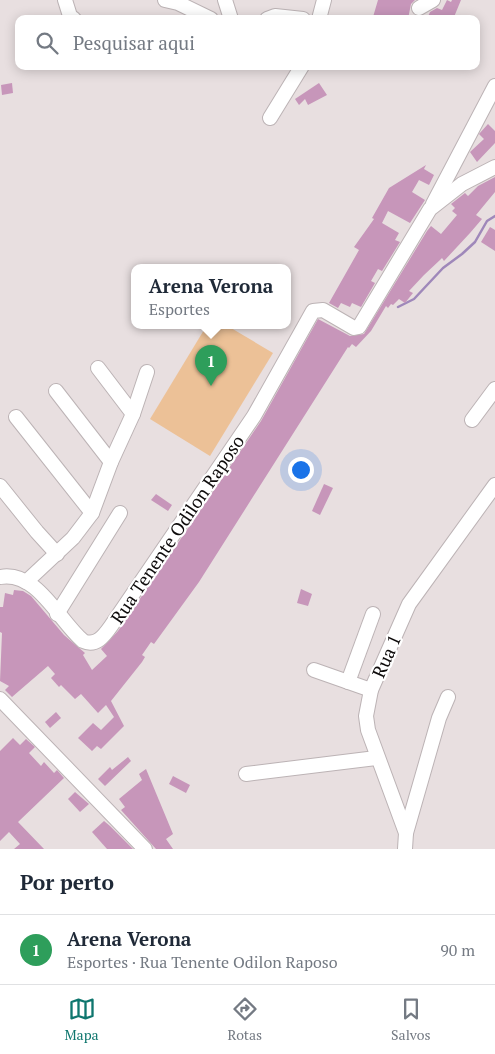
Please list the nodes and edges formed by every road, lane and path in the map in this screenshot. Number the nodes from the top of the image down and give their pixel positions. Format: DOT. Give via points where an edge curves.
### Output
graph roads {
  1 [pos="64,0"];
  2 [pos="165,0"];
  3 [pos="225,0"];
  4 [pos="324,0"];
  5 [pos="434,0"];
  6 [pos="420,8"];
  7 [pos="71,15"];
  8 [pos="203,15"];
  9 [pos="230,15"];
  10 [pos="320,15"];
  11 [pos="300,70"];
  12 [pos="495,86"];
  13 [pos="270,118"];
  14 [pos="495,167"];
  15 [pos="448,188"];
  16 [pos="98,368"];
  17 [pos="146,372"];
  18 [pos="495,389"];
  19 [pos="56,391"];
  20 [pos="134,414"];
  21 [pos="16,417"];
  22 [pos="472,420"];
  23 [pos="111,462"];
  24 [pos="495,485"];
  25 [pos="0,486"];
  26 [pos="92,513"];
  27 [pos="120,513"];
  28 [pos="57,554"];
  29 [pos="0,577"];
  30 [pos="26,582"];
  31 [pos="57,614"];
  32 [pos="373,614"];
  33 [pos="314,670"];
  34 [pos="348,682"];
  35 [pos="371,690"];
  36 [pos="448,697"];
  37 [pos="0,698"];
  38 [pos="376,758"];
  39 [pos="246,774"];
  40 [pos="406,833"];
  41 [pos="145,849"];
  42 [pos="405,849"];
  1 -- 7 [label="street"];
  2 -- 8 [label="street"];
  3 -- 9 [label="street"];
  4 -- 10 [label="street"];
  5 -- 6 [label="street"];
  11 -- 13 [label="street"];
  12 -- 15 [label="street"];
  14 -- 15 [label="street"];
  15 -- 31 [label="street, Rua Tenente Odilon Raposo" via="430,209 362,324 354,328 318,309 313,311 243,432 103,637 95,642 83,641"];
  16 -- 20 [label="street"];
  17 -- 20 [label="street"];
  18 -- 22 [label="street"];
  19 -- 23 [label="street"];
  20 -- 23 [label="street"];
  21 -- 26 [label="street"];
  23 -- 26 [label="street"];
  24 -- 35 [label="street, Rua 1" via="409,604"];
  25 -- 28 [label="street"];
  26 -- 28 [label="street" via="74,538"];
  27 -- 31 [label="street"];
  28 -- 30 [label="street"];
  29 -- 30 [label="street, Rua Tenente Odilon Raposo"];
  30 -- 31 [label="street, Rua Tenente Odilon Raposo"];
  32 -- 34 [label="street"];
  33 -- 34 [label="street"];
  34 -- 35 [label="street"];
  35 -- 38 [label="street, Rua 1" via="366,716"];
  36 -- 40 [label="street"];
  37 -- 41 [label="street"];
  38 -- 39 [label="street"];
  38 -- 40 [label="street, Rua 1"];
  40 -- 42 [label="street, Rua 1"];
}
